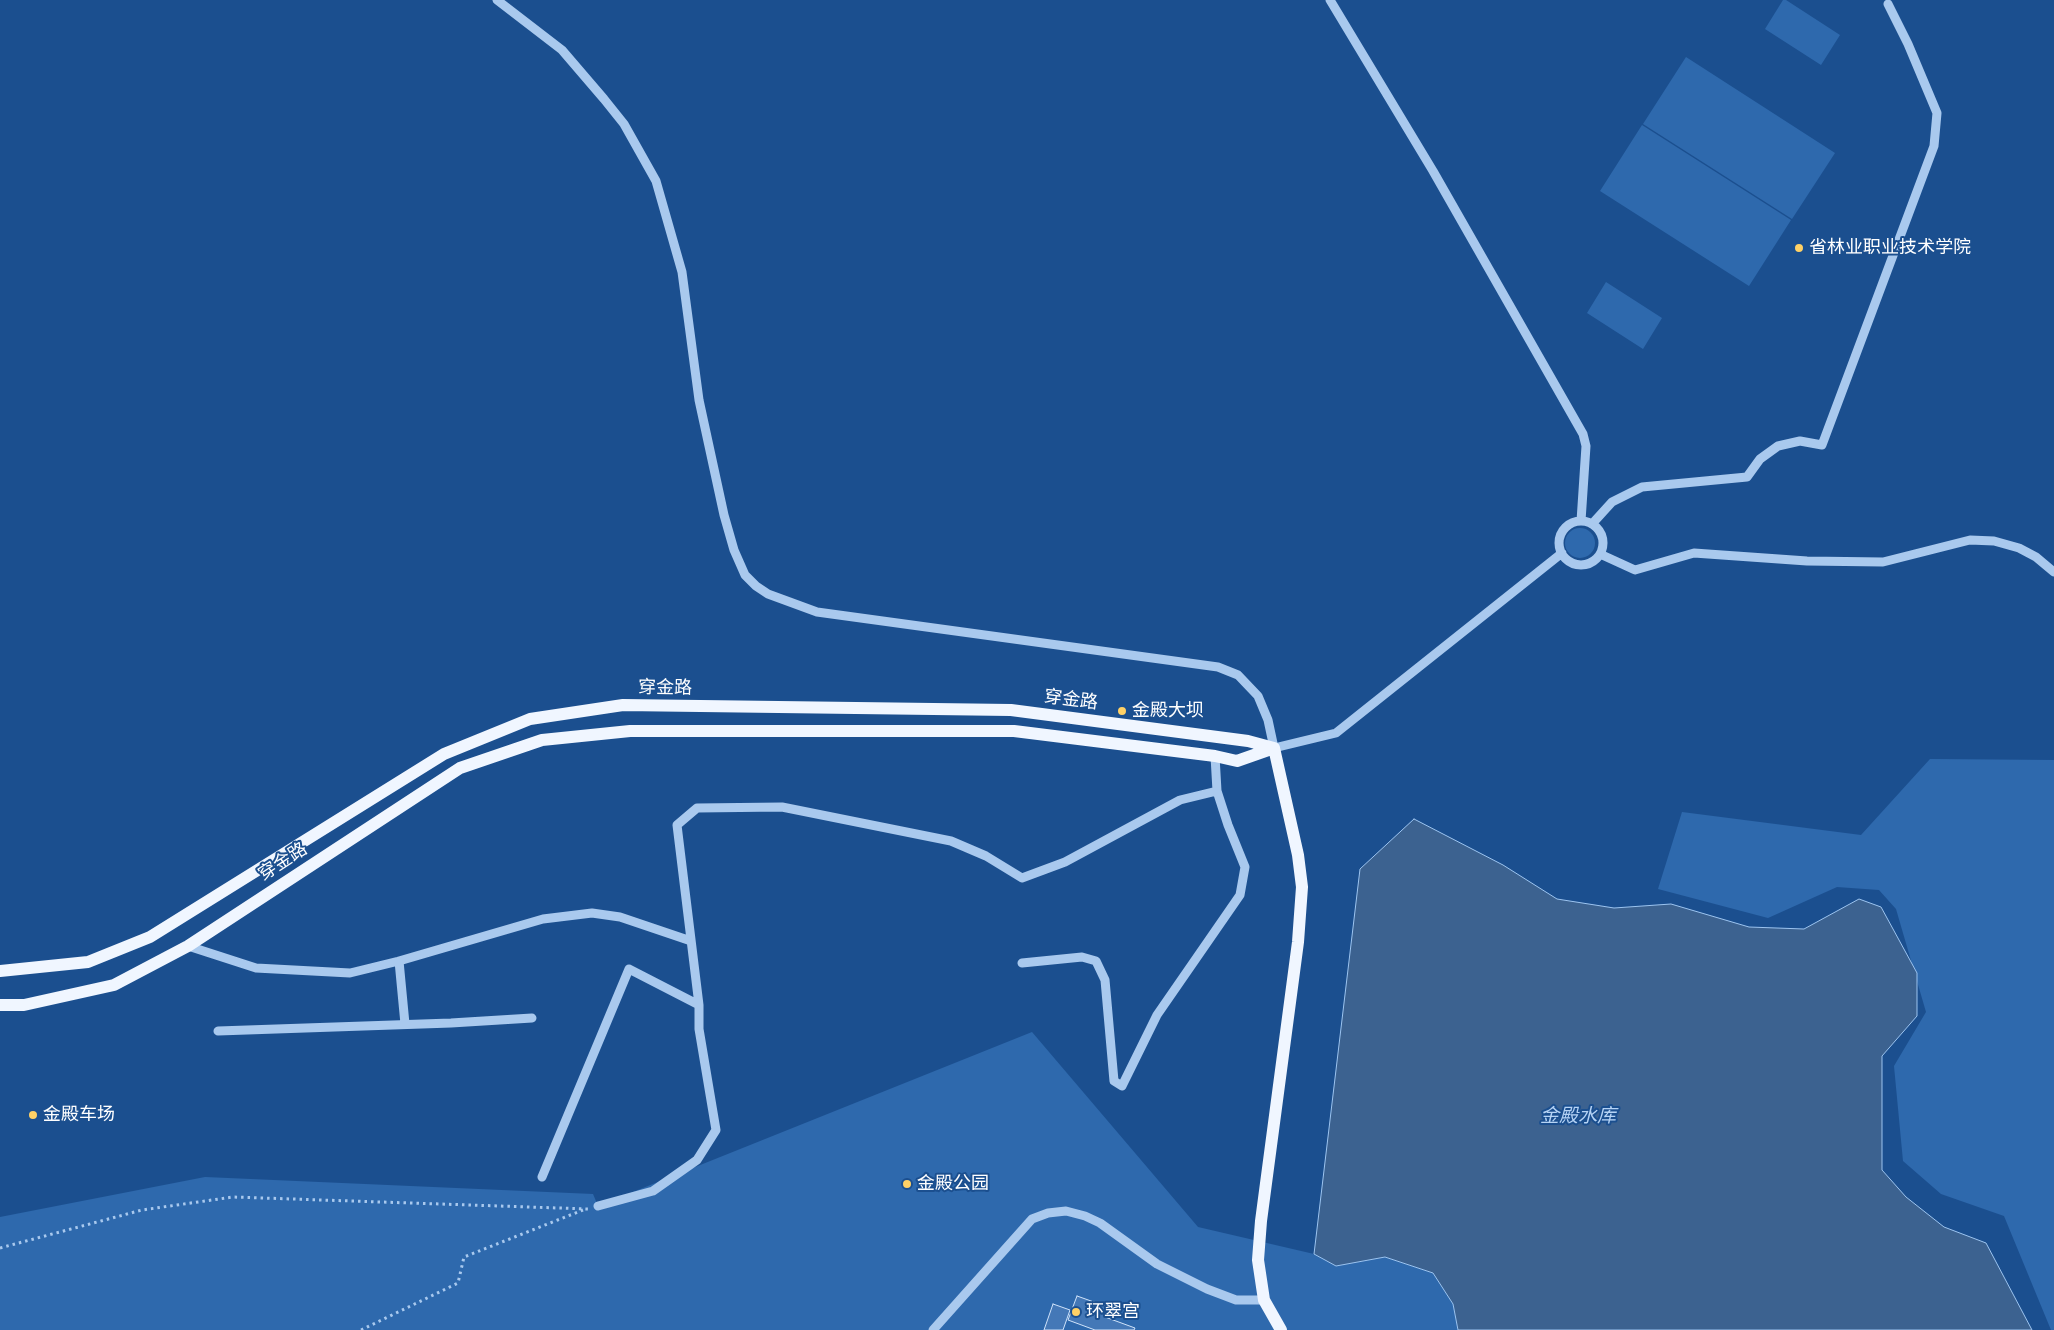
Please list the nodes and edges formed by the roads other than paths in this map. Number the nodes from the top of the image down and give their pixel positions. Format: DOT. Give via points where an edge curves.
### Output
graph roads {
  1 [pos="497,0"];
  2 [pos="1330,0"];
  3 [pos="1888,4"];
  4 [pos="1581,521"];
  5 [pos="1592,524"];
  6 [pos="1562,553"];
  7 [pos="1600,554"];
  8 [pos="2054,572"];
  9 [pos="1274,748"];
  10 [pos="1215,756"];
  11 [pos="1217,791"];
  12 [pos="691,941"];
  13 [pos="188,946"];
  14 [pos="399,961"];
  15 [pos="1022,963"];
  16 [pos="0,972"];
  17 [pos="0,1005"];
  18 [pos="699,1005"];
  19 [pos="532,1018"];
  20 [pos="406,1024"];
  21 [pos="218,1031"];
  22 [pos="542,1177"];
  23 [pos="598,1206"];
  24 [pos="1264,1300"];
  25 [pos="933,1330"];
  26 [pos="1281,1330"];
  1 -- 9 [label="street" via="562,50 624,124 656,181 682,272 699,400 724,515 745,575 756,586 782,601 816,612 1218,666 1238,675 1258,696"];
  2 -- 4 [label="street" via="1583,434 1586,446"];
  3 -- 5 [label="street" via="1937,113 1934,146 1822,445 1800,442 1778,446 1760,459 1747,477 1642,487 1612,502"];
  4 -- 5 [label="street"];
  4 -- 6 [label="street" via="1570,523 1560,534 1558,542"];
  5 -- 7 [label="street" via="1602,536"];
  6 -- 7 [label="street" via="1576,565 1591,562"];
  6 -- 9 [label="street" via="1336,733"];
  7 -- 8 [label="street" via="1635,570 1694,552 1883,562 1970,540 1994,541 2019,548"];
  9 -- 10 [label="main road, 穿金路" via="1237,761"];
  9 -- 16 [label="main road, 穿金路" via="1238,740 1011,710 623,705 530,719 444,754 150,937 88,962"];
  9 -- 24 [label="main road" via="1302,887 1298,942 1260,1221 1258,1260"];
  10 -- 11 [label="street"];
  10 -- 13 [label="main road, 穿金路" via="1014,731 630,731 542,740 460,768"];
  11 -- 12 [label="street" via="1180,800 1064,862 1022,878 986,856 952,841 782,807 696,808 677,824"];
  11 -- 15 [label="street" via="1245,867 1240,895 1157,1015 1122,1086 1114,1082 1105,980 1096,960 1082,957"];
  12 -- 14 [label="street" via="620,917 592,913 543,920"];
  12 -- 18 [label="street"];
  13 -- 14 [label="street" via="256,968 350,973"];
  13 -- 17 [label="main road, 穿金路" via="114,985 24,1005"];
  14 -- 20 [label="street"];
  18 -- 22 [label="street" via="629,969"];
  18 -- 23 [label="street" via="699,1029 716,1130 697,1160 653,1191"];
  19 -- 20 [label="street"];
  20 -- 21 [label="street"];
  24 -- 25 [label="street" via="1236,1300 1207,1289 1157,1264 1100,1223 1066,1211 1032,1219"];
  24 -- 26 [label="main road"];
}
